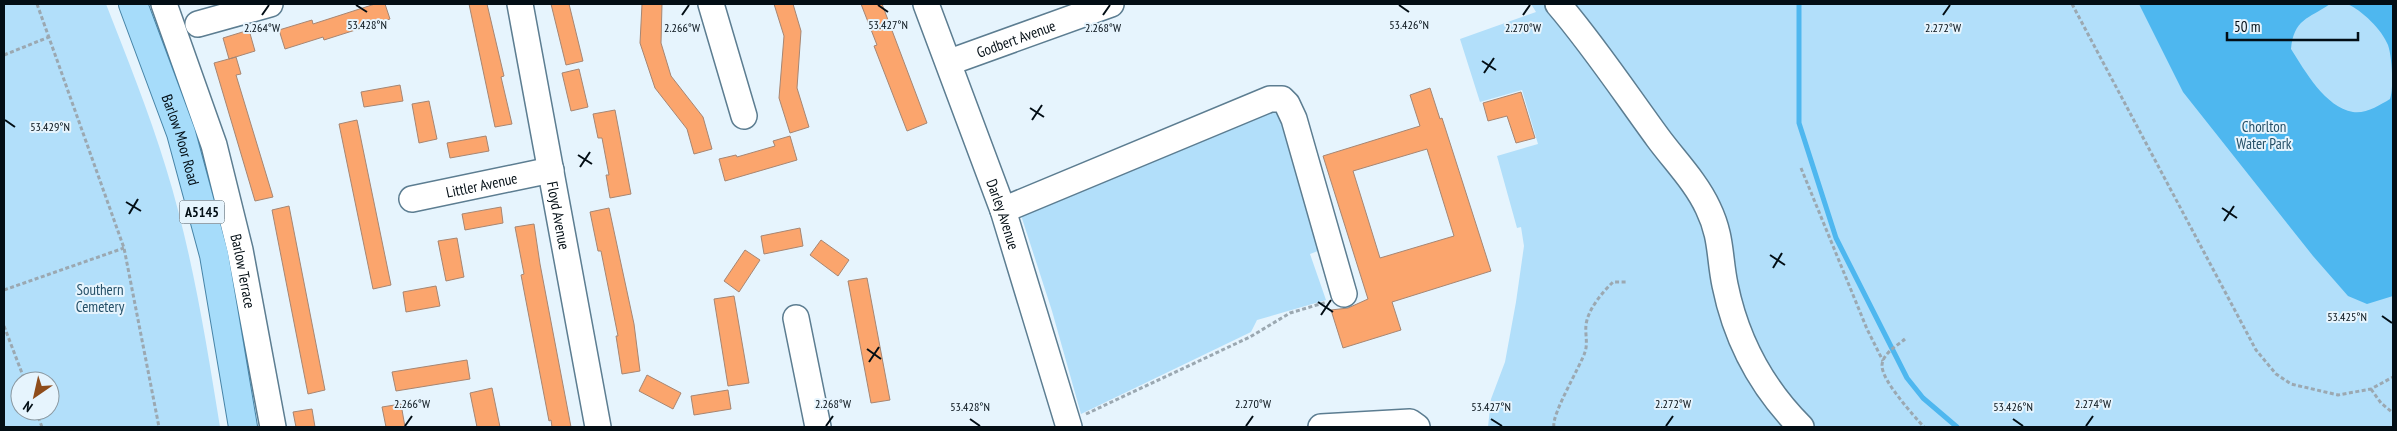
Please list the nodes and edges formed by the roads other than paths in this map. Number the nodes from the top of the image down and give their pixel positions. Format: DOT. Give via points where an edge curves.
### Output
graph roads {
  1 [pos="164,4"];
  2 [pos="270,4"];
  3 [pos="520,4"];
  4 [pos="711,4"];
  5 [pos="926,4"];
  6 [pos="1111,4"];
  7 [pos="1558,4"];
  8 [pos="136,5"];
  9 [pos="198,24"];
  10 [pos="950,62"];
  11 [pos="744,116"];
  12 [pos="551,170"];
  13 [pos="412,199"];
  14 [pos="1003,210"];
  15 [pos="1340,297"];
  16 [pos="796,318"];
  17 [pos="243,427"];
  18 [pos="273,427"];
  19 [pos="598,427"];
  20 [pos="818,427"];
  21 [pos="1067,427"];
  22 [pos="1321,427"];
  23 [pos="1417,427"];
  24 [pos="1801,427"];
  1 -- 18 [label="street, Barlow Terrace" via="214,144 240,250"];
  2 -- 9 [label="street"];
  3 -- 12 [label="street, Floyd Avenue"];
  4 -- 11 [label="street"];
  5 -- 10 [label="street, Darley Avenue"];
  6 -- 10 [label="street, Godbert Avenue"];
  7 -- 24 [label="street" via="1700,193 1720,239 1728,301 1745,350 1766,384"];
  8 -- 17 [label="main road, Barlow Moor Road / A5145" via="181,133 214,255"];
  10 -- 14 [label="street, Darley Avenue"];
  12 -- 13 [label="street, Littler Avenue"];
  12 -- 19 [label="street, Floyd Avenue"];
  14 -- 15 [label="street" via="1270,99 1282,99 1294,119"];
  14 -- 21 [label="street, Darley Avenue"];
  16 -- 20 [label="street"];
  22 -- 23 [label="street" via="1410,422"];
}
